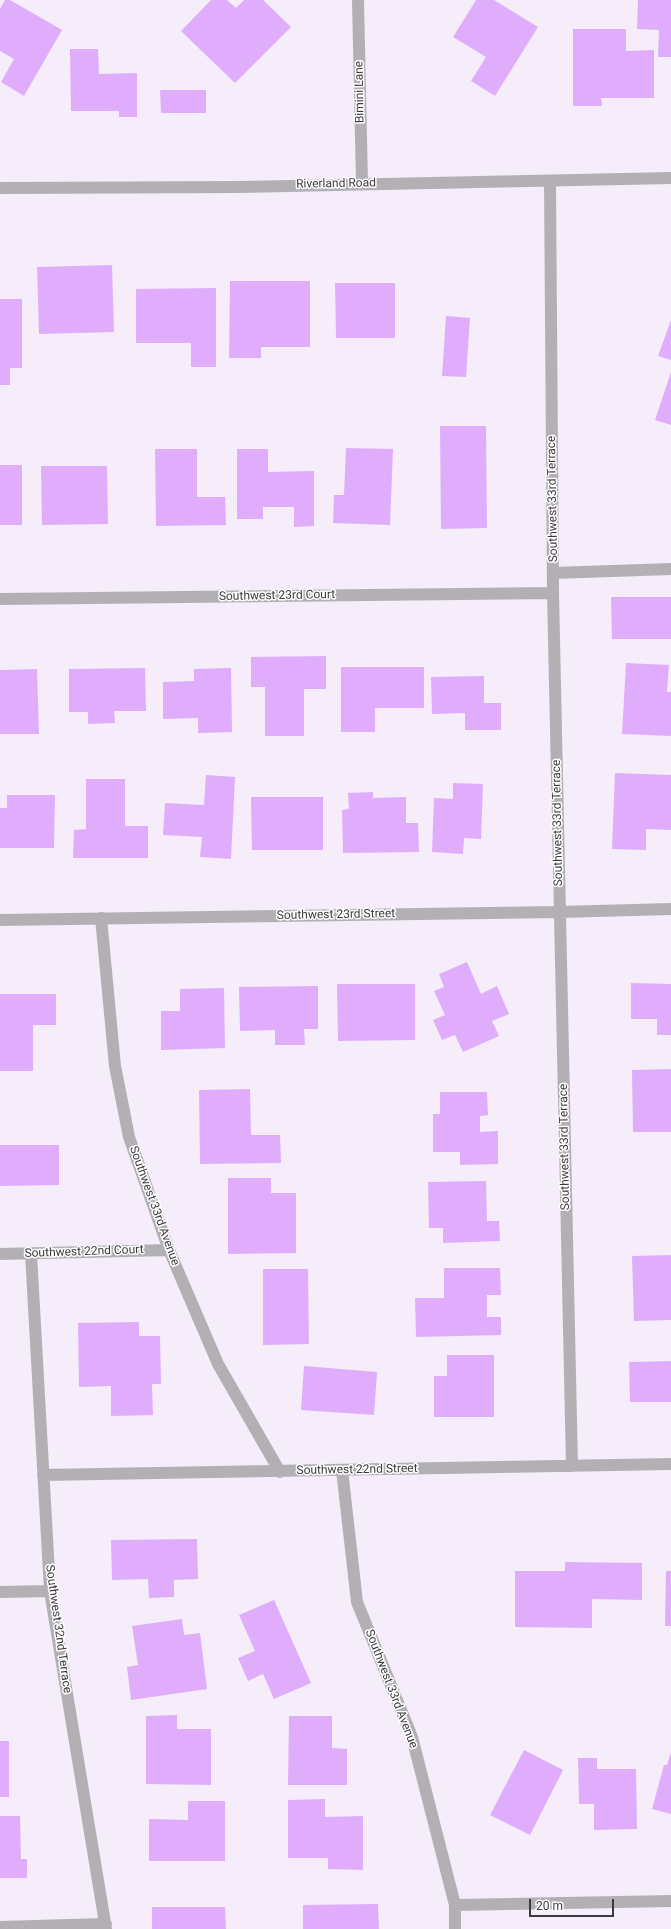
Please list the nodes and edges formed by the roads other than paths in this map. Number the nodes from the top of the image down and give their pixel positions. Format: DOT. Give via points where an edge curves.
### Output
graph roads {
  1 [pos="358,0"];
  2 [pos="671,178"];
  3 [pos="550,181"];
  4 [pos="362,183"];
  5 [pos="0,188"];
  6 [pos="671,569"];
  7 [pos="553,573"];
  8 [pos="553,593"];
  9 [pos="0,599"];
  10 [pos="671,909"];
  11 [pos="559,912"];
  12 [pos="101,918"];
  13 [pos="0,920"];
  14 [pos="169,1250"];
  15 [pos="0,1254"];
  16 [pos="31,1254"];
  17 [pos="671,1464"];
  18 [pos="572,1466"];
  19 [pos="342,1470"];
  20 [pos="280,1472"];
  21 [pos="43,1475"];
  22 [pos="50,1591"];
  23 [pos="0,1592"];
  24 [pos="671,1901"];
  25 [pos="455,1905"];
  26 [pos="0,1927"];
  27 [pos="106,1927"];
  28 [pos="455,1929"];
  1 -- 4 [label="street, Bimini Lane"];
  2 -- 3 [label="street, Riverland Road"];
  3 -- 4 [label="street, Riverland Road"];
  3 -- 7 [label="street, Southwest 33rd Terrace"];
  4 -- 5 [label="street, Riverland Road" via="232,187"];
  6 -- 7 [label="street"];
  7 -- 8 [label="street, Southwest 33rd Terrace"];
  8 -- 9 [label="street, Southwest 23rd Court"];
  8 -- 11 [label="street, Southwest 33rd Terrace"];
  10 -- 11 [label="street, Southwest 23rd Street"];
  11 -- 12 [label="street, Southwest 23rd Street"];
  11 -- 18 [label="street, Southwest 33rd Terrace"];
  12 -- 13 [label="street, Southwest 23rd Street"];
  12 -- 14 [label="street, Southwest 33rd Avenue" via="114,1066 129,1137"];
  14 -- 16 [label="street, Southwest 22nd Court"];
  14 -- 20 [label="street, Southwest 33rd Avenue" via="218,1364"];
  15 -- 16 [label="street, Southwest 22nd Court"];
  16 -- 21 [label="street, Southwest 32nd Terrace"];
  17 -- 18 [label="street, Southwest 22nd Street"];
  18 -- 19 [label="street, Southwest 22nd Street"];
  19 -- 20 [label="street, Southwest 22nd Street"];
  19 -- 25 [label="street, Southwest 33rd Avenue" via="357,1602 412,1737"];
  20 -- 21 [label="street, Southwest 22nd Street"];
  21 -- 22 [label="street, Southwest 32nd Terrace"];
  22 -- 23 [label="street"];
  22 -- 27 [label="street, Southwest 32nd Terrace"];
  24 -- 25 [label="street"];
  25 -- 28 [label="street, Southwest 33rd Avenue"];
  26 -- 27 [label="street"];
}
